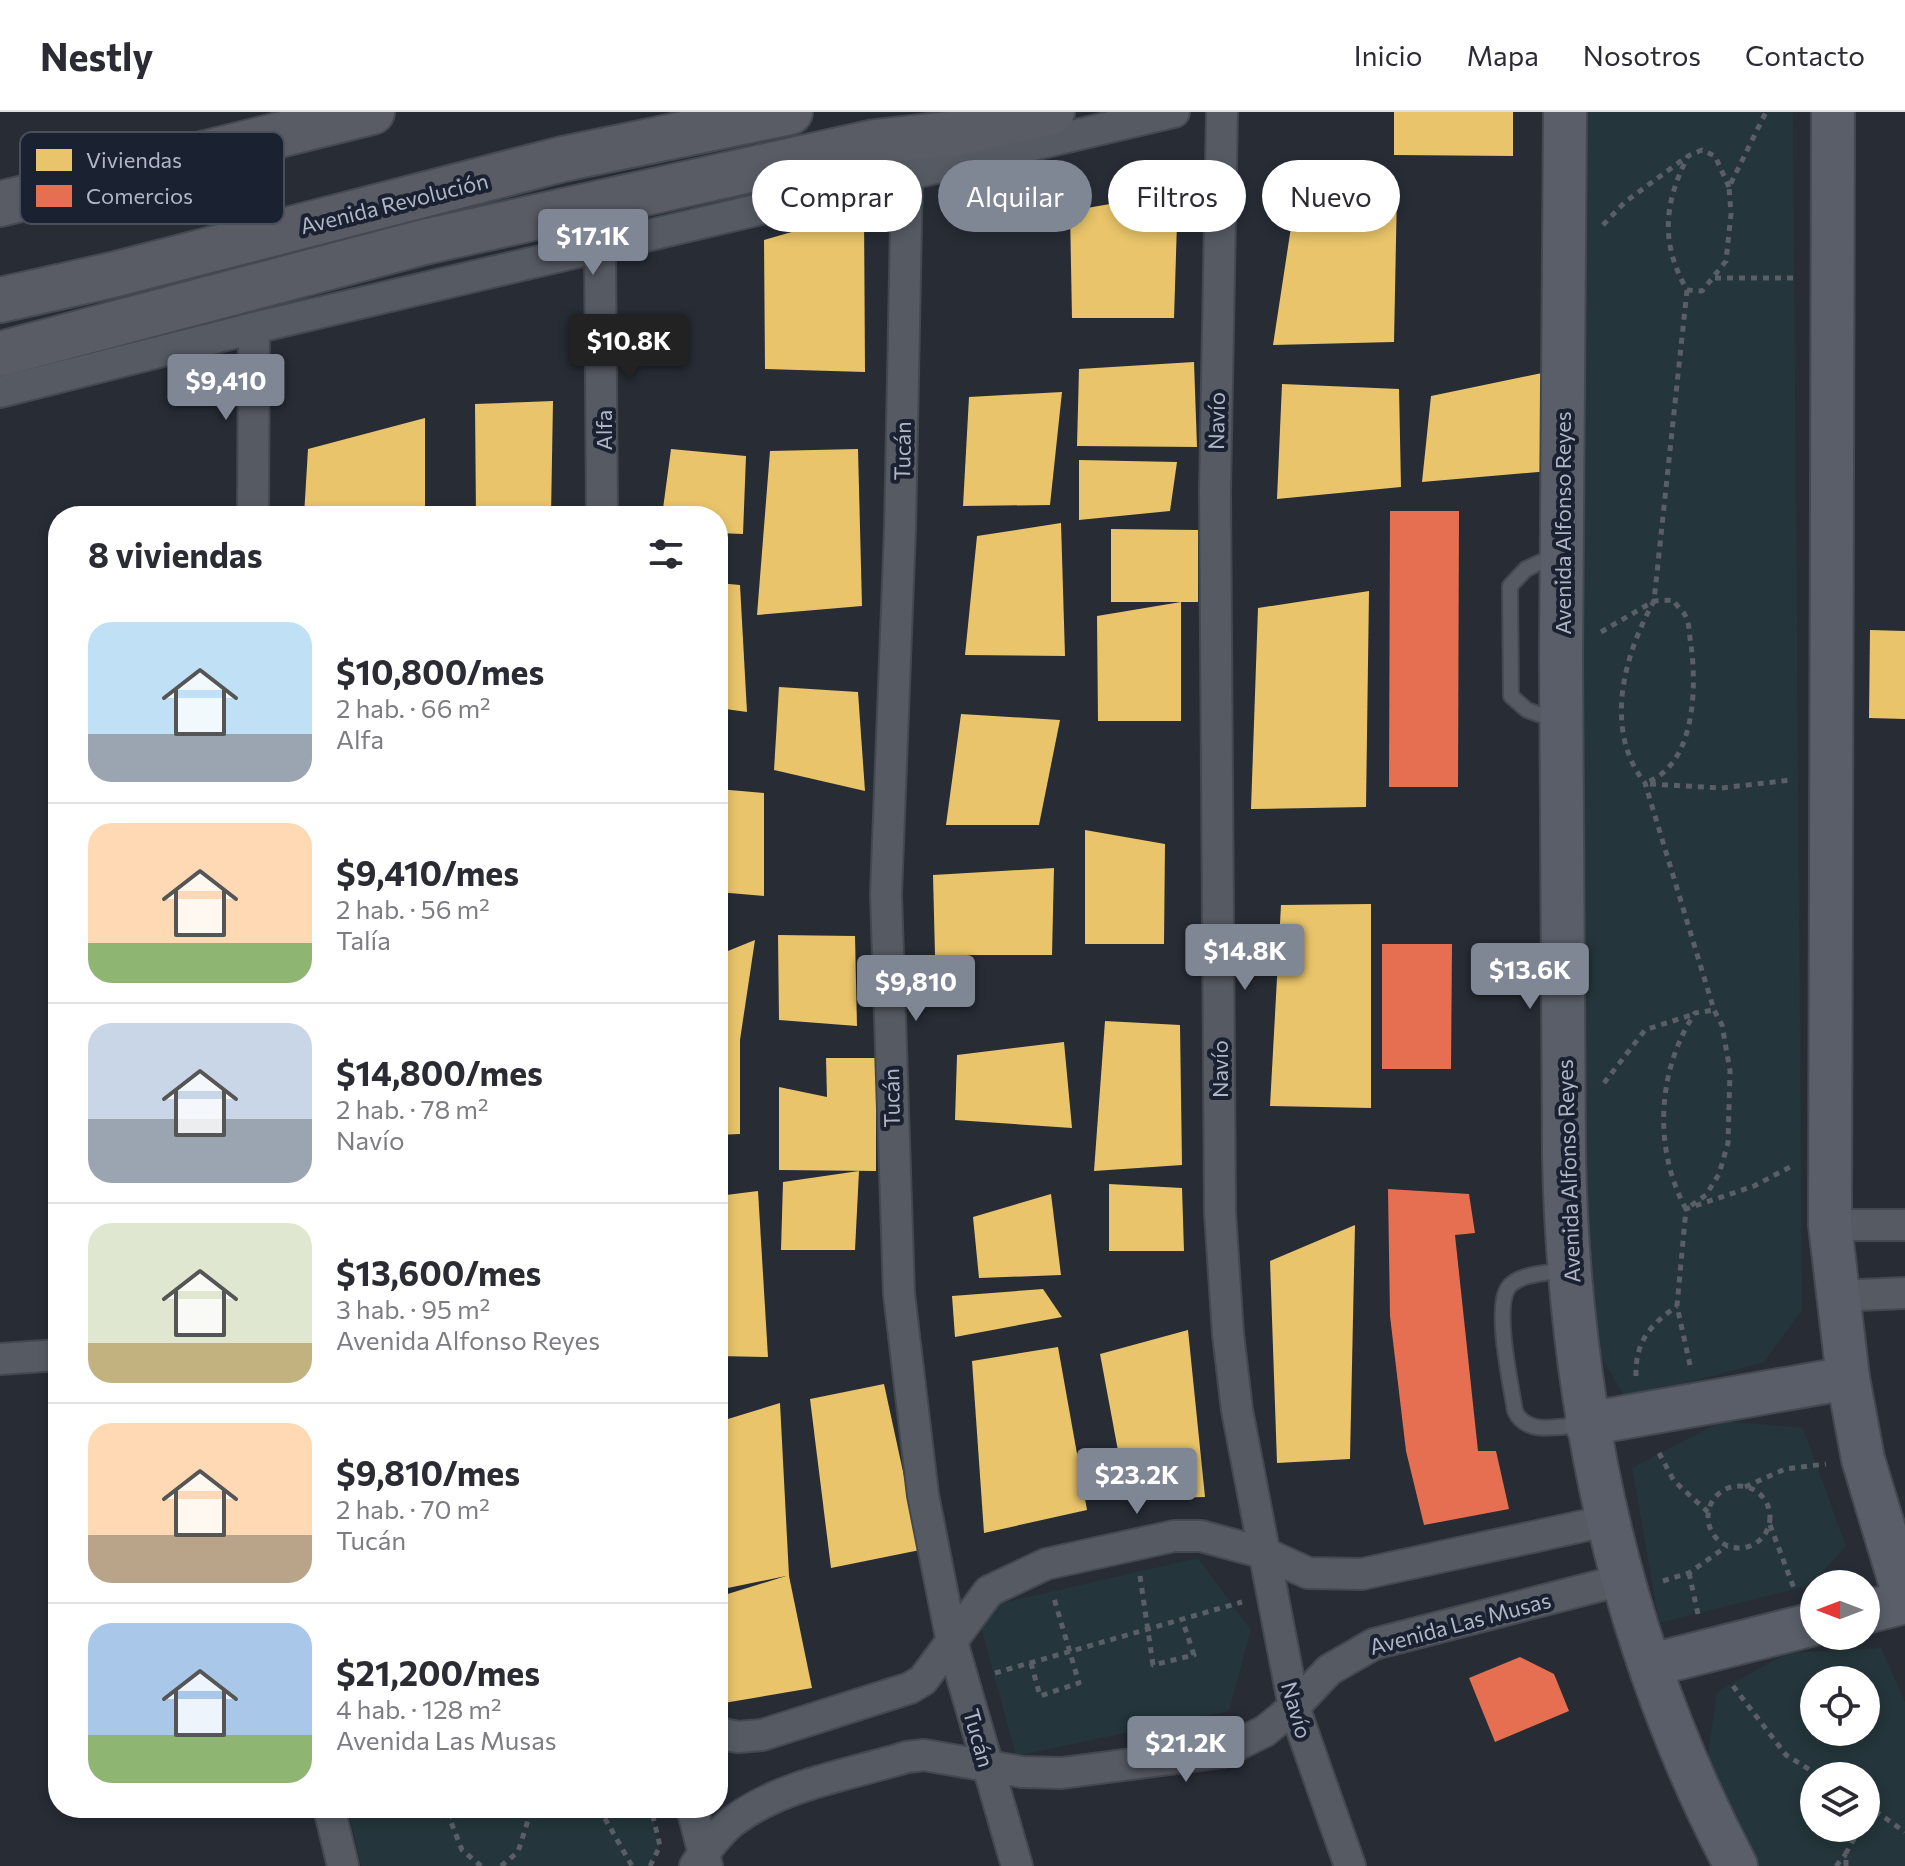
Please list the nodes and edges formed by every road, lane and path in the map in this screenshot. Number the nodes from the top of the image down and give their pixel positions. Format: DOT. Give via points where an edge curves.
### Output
graph roads {
  1 [pos="372,112"];
  2 [pos="790,112"];
  3 [pos="960,112"];
  4 [pos="1052,112"];
  5 [pos="1174,112"];
  6 [pos="1222,112"];
  7 [pos="1565,112"];
  8 [pos="1766,112"];
  9 [pos="1833,112"];
  10 [pos="284,134"];
  11 [pos="875,142"];
  12 [pos="1688,156"];
  13 [pos="922,170"];
  14 [pos="1729,187"];
  15 [pos="20,199"];
  16 [pos="0,204"];
  17 [pos="752,210"];
  18 [pos="906,232"];
  19 [pos="600,247"];
  20 [pos="1563,265"];
  21 [pos="1834,276"];
  22 [pos="1715,278"];
  23 [pos="1687,290"];
  24 [pos="0,300"];
  25 [pos="254,328"];
  26 [pos="0,354"];
  27 [pos="0,392"];
  28 [pos="253,506"];
  29 [pos="602,506"];
  30 [pos="1562,552"];
  31 [pos="1654,601"];
  32 [pos="1561,657"];
  33 [pos="1562,722"];
  34 [pos="1831,776"];
  35 [pos="1645,783"];
  36 [pos="1714,1010"];
  37 [pos="1695,1013"];
  38 [pos="1601,1088"];
  39 [pos="1830,1146"];
  40 [pos="1686,1209"];
  41 [pos="1830,1225"];
  42 [pos="1905,1225"];
  43 [pos="1569,1269"];
  44 [pos="1905,1293"];
  45 [pos="1837,1296"];
  46 [pos="1677,1306"];
  47 [pos="48,1356"];
  48 [pos="0,1359"];
  49 [pos="1848,1378"];
  50 [pos="1704,1404"];
  51 [pos="1639,1415"];
  52 [pos="1586,1424"];
  53 [pos="1863,1459"];
  54 [pos="1744,1487"];
  55 [pos="1708,1512"];
  56 [pos="1606,1521"];
  57 [pos="1770,1524"];
  58 [pos="1134,1544"];
  59 [pos="1728,1545"];
  60 [pos="1264,1553"];
  61 [pos="1046,1564"];
  62 [pos="1624,1586"];
  63 [pos="1271,1594"];
  64 [pos="1800,1598"];
  65 [pos="1905,1600"];
  66 [pos="1880,1608"];
  67 [pos="1182,1619"];
  68 [pos="1800,1627"];
  69 [pos="1148,1629"];
  70 [pos="952,1642"];
  71 [pos="1705,1650"];
  72 [pos="1070,1651"];
  73 [pos="1031,1663"];
  74 [pos="1651,1665"];
  75 [pos="963,1685"];
  76 [pos="1294,1707"];
  77 [pos="728,1735"];
  78 [pos="1800,1764"];
  79 [pos="986,1767"];
  80 [pos="1880,1814"];
  81 [pos="331,1818"];
  82 [pos="449,1818"];
  83 [pos="529,1818"];
  84 [pos="605,1818"];
  85 [pos="653,1818"];
  86 [pos="694,1818"];
  87 [pos="1905,1832"];
  88 [pos="1852,1842"];
  89 [pos="1846,1853"];
  90 [pos="702,1862"];
  91 [pos="343,1866"];
  92 [pos="481,1866"];
  93 [pos="501,1866"];
  94 [pos="632,1866"];
  95 [pos="650,1866"];
  96 [pos="1017,1866"];
  97 [pos="1350,1866"];
  98 [pos="1736,1866"];
  99 [pos="1836,1866"];
  100 [pos="1846,1866"];
  1 -- 10 [label="main road"];
  2 -- 24 [label="main road, Avenida Revolución" via="563,159"];
  3 -- 11 [label="main road"];
  4 -- 11 [label="main road" via="958,133"];
  5 -- 13 [label="street"];
  6 -- 60 [label="street, Navío" via="1215,490 1220,1213 1237,1410"];
  7 -- 20 [label="main road, Avenida Alfonso Reyes"];
  8 -- 14 [label="path"];
  9 -- 21 [label="main road"];
  11 -- 26 [label="main road" via="424,242"];
  12 -- 14 [label="path" via="1702,150 1715,156"];
  12 -- 20 [label="path" via="1625,202"];
  12 -- 23 [label="path" via="1671,199 1668,234 1672,263"];
  14 -- 22 [label="path" via="1730,241"];
  15 -- 16 [label="main road"];
  17 -- 19 [label="street"];
  18 -- 70 [label="street, Tucán" via="886,894 892,1164 899,1294 923,1495"];
  19 -- 25 [label="street"];
  19 -- 29 [label="street, Alfa"];
  20 -- 30 [label="main road, Avenida Alfonso Reyes"];
  21 -- 22 [label="path"];
  21 -- 34 [label="main road"];
  22 -- 23 [label="path" via="1702,291"];
  23 -- 31 [label="path"];
  25 -- 27 [label="street"];
  25 -- 28 [label="street"];
  30 -- 32 [label="main road, Avenida Alfonso Reyes"];
  30 -- 33 [label="lane" via="1526,569 1510,586 1511,696 1527,710"];
  31 -- 32 [label="path"];
  31 -- 35 [label="path" via="1635,634 1622,703 1630,765"];
  31 -- 35 [label="path" via="1673,600 1686,616 1693,662 1692,709 1681,748 1667,771"];
  32 -- 33 [label="main road, Avenida Alfonso Reyes"];
  33 -- 43 [label="main road, Avenida Alfonso Reyes"];
  34 -- 35 [label="path" via="1721,788"];
  34 -- 39 [label="main road"];
  35 -- 36 [label="path"];
  36 -- 37 [label="path"];
  36 -- 40 [label="path" via="1730,1071 1728,1143 1706,1195"];
  37 -- 38 [label="path" via="1645,1030"];
  37 -- 40 [label="path" via="1669,1065 1664,1110 1673,1181"];
  39 -- 40 [label="path" via="1754,1186"];
  39 -- 41 [label="main road"];
  40 -- 46 [label="path"];
  41 -- 42 [label="street"];
  41 -- 45 [label="main road"];
  43 -- 52 [label="main road, Avenida Alfonso Reyes"];
  43 -- 52 [label="lane" via="1520,1278 1508,1288 1502,1309 1520,1422 1530,1427"];
  44 -- 45 [label="street"];
  45 -- 49 [label="main road"];
  46 -- 50 [label="path" via="1684,1349"];
  46 -- 51 [label="path" via="1651,1325 1635,1355"];
  47 -- 48 [label="street"];
  49 -- 50 [label="main road"];
  49 -- 53 [label="main road"];
  50 -- 51 [label="main road"];
  51 -- 52 [label="main road"];
  51 -- 55 [label="path" via="1674,1481"];
  52 -- 56 [label="main road, Avenida Alfonso Reyes"];
  53 -- 54 [label="path" via="1785,1469"];
  53 -- 65 [label="main road"];
  54 -- 55 [label="path" via="1717,1494"];
  54 -- 57 [label="path" via="1758,1491 1768,1503"];
  55 -- 59 [label="path" via="1712,1535"];
  56 -- 60 [label="street" via="1362,1574 1308,1573"];
  56 -- 62 [label="main road, Avenida Alfonso Reyes"];
  57 -- 59 [label="path" via="1751,1544"];
  57 -- 64 [label="path"];
  58 -- 60 [label="street" via="1201,1536"];
  58 -- 61 [label="street"];
  58 -- 69 [label="path"];
  59 -- 62 [label="path" via="1689,1573"];
  60 -- 63 [label="street, Navío"];
  61 -- 70 [label="street" via="989,1591"];
  61 -- 72 [label="path"];
  62 -- 74 [label="main road, Avenida Alfonso Reyes"];
  62 -- 76 [label="street, Avenida Las Musas" via="1374,1644 1329,1670"];
  63 -- 67 [label="path"];
  63 -- 76 [label="street, Navío"];
  65 -- 66 [label="main road"];
  67 -- 69 [label="path"];
  67 -- 69 [label="path" via="1194,1655 1153,1665"];
  68 -- 71 [label="main road"];
  69 -- 72 [label="path"];
  70 -- 75 [label="street, Tucán"];
  70 -- 77 [label="street" via="923,1680 892,1696 762,1735"];
  71 -- 74 [label="main road"];
  71 -- 78 [label="path" via="1786,1755"];
  72 -- 73 [label="path"];
  72 -- 73 [label="path" via="1079,1683 1040,1696"];
  73 -- 75 [label="path"];
  74 -- 98 [label="main road, Avenida Alfonso Reyes" via="1688,1765"];
  75 -- 79 [label="street, Tucán"];
  76 -- 79 [label="street, Avenida Las Musas" via="1247,1743 1223,1752 1062,1773"];
  76 -- 97 [label="street, Navío"];
  79 -- 90 [label="street, Avenida Las Musas" via="924,1755 907,1757 795,1791 734,1820"];
  79 -- 96 [label="street, Tucán"];
  80 -- 87 [label="path"];
  81 -- 91 [label="street"];
  82 -- 92 [label="path" via="462,1850"];
  83 -- 93 [label="path" via="518,1852"];
  84 -- 94 [label="path"];
  85 -- 95 [label="path" via="660,1846"];
  86 -- 90 [label="street"];
  88 -- 89 [label="path"];
  89 -- 99 [label="path"];
  89 -- 100 [label="path"];
}
